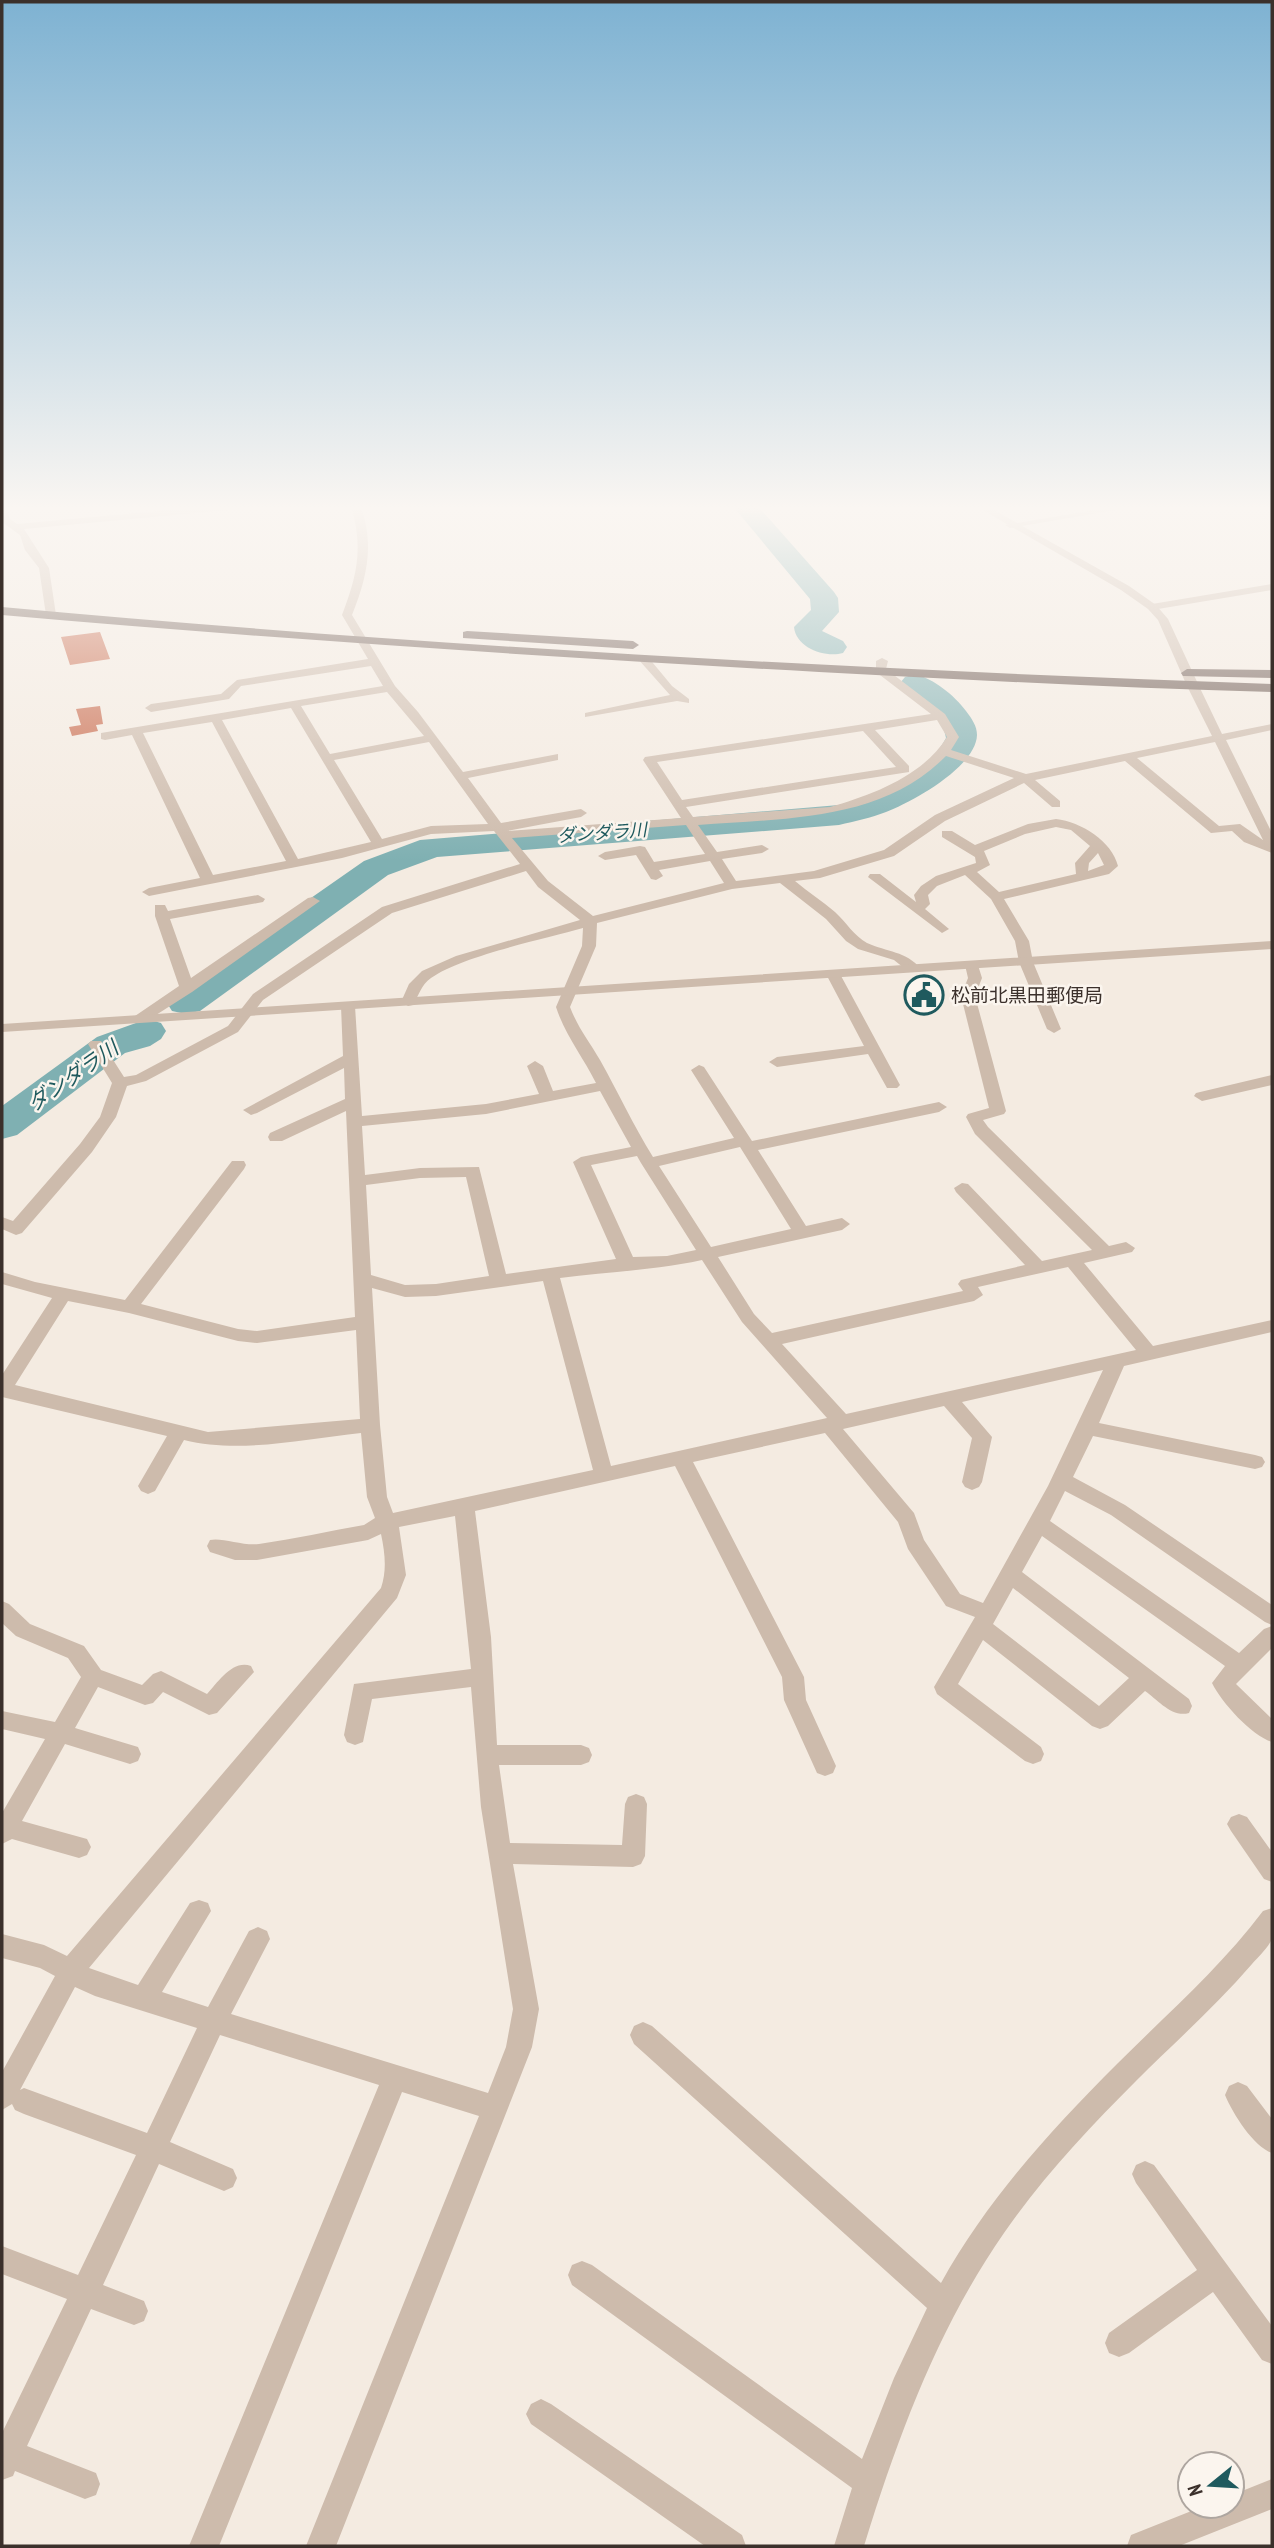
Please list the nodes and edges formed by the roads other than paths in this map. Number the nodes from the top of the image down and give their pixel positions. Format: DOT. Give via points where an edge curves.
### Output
graph roads {
  1 [pos="190,624"];
  2 [pos="284,624"];
  3 [pos="350,624"];
  4 [pos="1165,624"];
  5 [pos="352,628"];
  6 [pos="360,641"];
  7 [pos="644,659"];
  8 [pos="373,662"];
  9 [pos="881,665"];
  10 [pos="1185,673"];
  11 [pos="1272,674"];
  12 [pos="1193,686"];
  13 [pos="390,688"];
  14 [pos="1272,688"];
  15 [pos="294,704"];
  16 [pos="151,708"];
  17 [pos="589,715"];
  18 [pos="941,716"];
  19 [pos="215,717"];
  20 [pos="1272,727"];
  21 [pos="867,728"];
  22 [pos="136,731"];
  23 [pos="105,736"];
  24 [pos="431,738"];
  25 [pos="1217,739"];
  26 [pos="951,754"];
  27 [pos="554,757"];
  28 [pos="1127,757"];
  29 [pos="326,758"];
  30 [pos="460,776"];
  31 [pos="1025,778"];
  32 [pos="678,804"];
  33 [pos="1056,804"];
  34 [pos="581,813"];
  35 [pos="689,822"];
  36 [pos="500,831"];
  37 [pos="947,834"];
  38 [pos="378,843"];
  39 [pos="1272,844"];
  40 [pos="1098,846"];
  41 [pos="762,849"];
  42 [pos="975,850"];
  43 [pos="605,856"];
  44 [pos="713,857"];
  45 [pos="294,863"];
  46 [pos="529,866"];
  47 [pos="968,871"];
  48 [pos="1084,876"];
  49 [pos="875,877"];
  50 [pos="782,878"];
  51 [pos="208,880"];
  52 [pos="732,885"];
  53 [pos="149,892"];
  54 [pos="996,897"];
  55 [pos="313,901"];
  56 [pos="263,909"];
  57 [pos="916,909"];
  58 [pos="590,920"];
  59 [pos="942,929"];
  60 [pos="1272,946"];
  61 [pos="1026,962"];
  62 [pos="972,965"];
  63 [pos="914,969"];
  64 [pos="833,974"];
  65 [pos="187,989"];
  66 [pos="572,991"];
  67 [pos="408,1002"];
  68 [pos="348,1006"];
  69 [pos="245,1012"];
  70 [pos="140,1019"];
  71 [pos="2,1028"];
  72 [pos="1054,1029"];
  73 [pos="874,1049"];
  74 [pos="99,1051"];
  75 [pos="351,1058"];
  76 [pos="777,1062"];
  77 [pos="535,1066"];
  78 [pos="699,1070"];
  79 [pos="1272,1080"];
  80 [pos="120,1083"];
  81 [pos="892,1085"];
  82 [pos="604,1086"];
  83 [pos="547,1095"];
  84 [pos="1202,1096"];
  85 [pos="353,1101"];
  86 [pos="939,1107"];
  87 [pos="251,1110"];
  88 [pos="354,1122"];
  89 [pos="276,1137"];
  90 [pos="746,1144"];
  91 [pos="645,1156"];
  92 [pos="238,1165"];
  93 [pos="357,1181"];
  94 [pos="962,1188"];
  95 [pos="2,1223"];
  96 [pos="842,1224"];
  97 [pos="802,1233"];
  98 [pos="1126,1248"];
  99 [pos="1106,1253"];
  100 [pos="708,1255"];
  101 [pos="1073,1261"];
  102 [pos="627,1263"];
  103 [pos="1039,1269"];
  104 [pos="550,1275"];
  105 [pos="2,1278"];
  106 [pos="363,1279"];
  107 [pos="499,1281"];
  108 [pos="63,1295"];
  109 [pos="130,1307"];
  110 [pos="365,1322"];
  111 [pos="1272,1326"];
  112 [pos="767,1341"];
  113 [pos="1149,1353"];
  114 [pos="1118,1360"];
  115 [pos="2,1389"];
  116 [pos="948,1398"];
  117 [pos="836,1423"];
  118 [pos="370,1424"];
  119 [pos="1090,1428"];
  120 [pos="179,1432"];
  121 [pos="681,1458"];
  122 [pos="1255,1462"];
  123 [pos="604,1475"];
  124 [pos="1063,1481"];
  125 [pos="972,1482"];
  126 [pos="148,1486"];
  127 [pos="464,1506"];
  128 [pos="386,1522"];
  129 [pos="1039,1524"];
  130 [pos="217,1546"];
  131 [pos="1010,1574"];
  132 [pos="3,1613"];
  133 [pos="1272,1616"];
  134 [pos="984,1619"];
  135 [pos="1272,1635"];
  136 [pos="1240,1665"];
  137 [pos="243,1672"];
  138 [pos="93,1676"];
  139 [pos="481,1678"];
  140 [pos="1144,1678"];
  141 [pos="1181,1706"];
  142 [pos="2,1720"];
  143 [pos="1272,1732"];
  144 [pos="60,1733"];
  145 [pos="355,1735"];
  146 [pos="130,1754"];
  147 [pos="1032,1754"];
  148 [pos="486,1755"];
  149 [pos="582,1755"];
  150 [pos="825,1766"];
  151 [pos="636,1804"];
  152 [pos="1239,1824"];
  153 [pos="3,1829"];
  154 [pos="79,1847"];
  155 [pos="499,1853"];
  156 [pos="1272,1871"];
  157 [pos="199,1911"];
  158 [pos="1272,1919"];
  159 [pos="258,1939"];
  160 [pos="2,1946"];
  161 [pos="71,1970"];
  162 [pos="144,1998"];
  163 [pos="214,2021"];
  164 [pos="643,2035"];
  165 [pos="394,2076"];
  166 [pos="8,2095"];
  167 [pos="1238,2095"];
  168 [pos="495,2108"];
  169 [pos="1272,2140"];
  170 [pos="153,2148"];
  171 [pos="1145,2174"];
  172 [pos="224,2178"];
  173 [pos="2,2260"];
  174 [pos="1217,2273"];
  175 [pos="582,2275"];
  176 [pos="84,2292"];
  177 [pos="943,2304"];
  178 [pos="134,2311"];
  179 [pos="1119,2343"];
  180 [pos="1272,2350"];
  181 [pos="541,2414"];
  182 [pos="4,2457"];
  183 [pos="868,2481"];
  184 [pos="85,2484"];
  185 [pos="1272,2494"];
  186 [pos="204,2546"];
  187 [pos="321,2546"];
  188 [pos="731,2546"];
  189 [pos="849,2546"];
  190 [pos="1142,2546"];
  1 -- 6 [label="highway"];
  2 -- 5 [label="highway"];
  3 -- 5 [label="street"];
  4 -- 10 [label="street"];
  5 -- 6 [label="street"];
  5 -- 9 [label="highway"];
  6 -- 7 [label="highway"];
  6 -- 8 [label="street"];
  7 -- 9 [label="highway"];
  7 -- 17 [label="street" via="683,700"];
  8 -- 13 [label="street"];
  8 -- 16 [label="street" via="237,683 225,697"];
  9 -- 10 [label="highway"];
  9 -- 12 [label="highway"];
  9 -- 18 [label="street"];
  10 -- 11 [label="highway"];
  10 -- 12 [label="street"];
  12 -- 14 [label="highway"];
  12 -- 25 [label="street"];
  13 -- 15 [label="street"];
  13 -- 24 [label="street"];
  15 -- 19 [label="street"];
  15 -- 29 [label="street"];
  18 -- 21 [label="street"];
  18 -- 26 [label="street" via="953,737"];
  19 -- 22 [label="street"];
  19 -- 45 [label="street"];
  20 -- 25 [label="street"];
  21 -- 32 [label="street" via="649,760"];
  21 -- 32 [label="street" via="905,769"];
  22 -- 23 [label="street"];
  22 -- 51 [label="street"];
  24 -- 29 [label="street"];
  24 -- 30 [label="street"];
  25 -- 28 [label="street"];
  25 -- 39 [label="street"];
  26 -- 31 [label="street"];
  26 -- 35 [label="street" via="866,802 831,811"];
  27 -- 30 [label="street"];
  28 -- 31 [label="street"];
  28 -- 39 [label="street" via="1216,830 1235,827 1249,839"];
  29 -- 38 [label="street"];
  30 -- 36 [label="street"];
  31 -- 33 [label="street"];
  31 -- 50 [label="street" via="940,818 889,853 840,870"];
  32 -- 35 [label="street"];
  34 -- 36 [label="street"];
  35 -- 36 [label="street"];
  35 -- 44 [label="street"];
  36 -- 38 [label="street" via="431,830"];
  36 -- 46 [label="street"];
  37 -- 42 [label="street"];
  38 -- 45 [label="street"];
  40 -- 42 [label="street" via="1065,823 1012,835"];
  40 -- 48 [label="street" via="1081,864"];
  40 -- 48 [label="street" via="1111,866"];
  41 -- 44 [label="street"];
  42 -- 47 [label="street" via="983,865"];
  43 -- 44 [label="street" via="640,850 654,873"];
  44 -- 52 [label="street"];
  45 -- 51 [label="street"];
  46 -- 58 [label="street" via="543,884"];
  46 -- 69 [label="street" via="387,910 258,996"];
  47 -- 54 [label="street"];
  47 -- 57 [label="street" via="924,889 923,904"];
  48 -- 54 [label="street"];
  49 -- 57 [label="street"];
  50 -- 52 [label="street"];
  50 -- 63 [label="street" via="851,938 899,957"];
  51 -- 53 [label="street"];
  52 -- 58 [label="street"];
  54 -- 61 [label="street" via="1022,941"];
  55 -- 56 [label="street"];
  56 -- 65 [label="street"];
  56 -- 65 [label="street" via="161,912"];
  57 -- 59 [label="street"];
  58 -- 66 [label="street" via="589,946"];
  58 -- 67 [label="street" via="443,966 416,984"];
  60 -- 61 [label="street"];
  61 -- 62 [label="street"];
  61 -- 72 [label="street"];
  62 -- 63 [label="street"];
  62 -- 99 [label="street" via="975,978 968,996 998,1111 974,1117 981,1130"];
  63 -- 64 [label="street"];
  64 -- 66 [label="street"];
  64 -- 73 [label="street"];
  65 -- 70 [label="street"];
  66 -- 67 [label="street"];
  66 -- 82 [label="street" via="564,1007 566,1017"];
  67 -- 68 [label="street"];
  68 -- 69 [label="street"];
  68 -- 75 [label="street"];
  69 -- 70 [label="street"];
  69 -- 80 [label="street" via="233,1028 141,1078"];
  70 -- 71 [label="street"];
  73 -- 76 [label="street"];
  73 -- 81 [label="street"];
  74 -- 80 [label="street"];
  75 -- 85 [label="street"];
  75 -- 87 [label="street"];
  77 -- 83 [label="street"];
  78 -- 90 [label="street"];
  79 -- 84 [label="street"];
  80 -- 95 [label="street" via="108,1117 48,1195 16,1229"];
  82 -- 83 [label="street"];
  82 -- 91 [label="street"];
  83 -- 88 [label="street" via="486,1109"];
  85 -- 88 [label="street"];
  85 -- 89 [label="street"];
  86 -- 90 [label="street" via="922,1118"];
  88 -- 93 [label="street"];
  90 -- 91 [label="street"];
  90 -- 97 [label="street"];
  91 -- 100 [label="street"];
  91 -- 102 [label="street" via="580,1162"];
  92 -- 109 [label="street"];
  93 -- 106 [label="street"];
  93 -- 107 [label="street" via="474,1171"];
  94 -- 103 [label="street"];
  96 -- 97 [label="street"];
  97 -- 100 [label="street"];
  98 -- 99 [label="street"];
  99 -- 101 [label="street"];
  100 -- 102 [label="street"];
  100 -- 112 [label="street"];
  101 -- 103 [label="street"];
  101 -- 113 [label="street"];
  102 -- 104 [label="street"];
  103 -- 112 [label="street" via="967,1284 974,1295"];
  104 -- 107 [label="street"];
  104 -- 123 [label="street"];
  105 -- 108 [label="street"];
  106 -- 107 [label="street" via="405,1291"];
  106 -- 110 [label="street"];
  108 -- 109 [label="street"];
  108 -- 115 [label="street"];
  109 -- 110 [label="street" via="257,1337"];
  110 -- 118 [label="street"];
  111 -- 113 [label="street"];
  112 -- 117 [label="street"];
  113 -- 114 [label="street"];
  114 -- 116 [label="street"];
  114 -- 119 [label="street"];
  115 -- 120 [label="street"];
  116 -- 117 [label="street"];
  116 -- 125 [label="street" via="982,1437"];
  117 -- 121 [label="street"];
  117 -- 134 [label="street" via="906,1519 915,1543 953,1600"];
  118 -- 120 [label="street" via="242,1438 208,1439"];
  118 -- 128 [label="street" via="377,1497"];
  119 -- 122 [label="street"];
  119 -- 124 [label="street"];
  120 -- 126 [label="street"];
  121 -- 123 [label="street"];
  121 -- 150 [label="street" via="793,1677 795,1700"];
  123 -- 127 [label="street"];
  124 -- 129 [label="street"];
  124 -- 133 [label="street" via="1118,1510"];
  127 -- 128 [label="street"];
  127 -- 139 [label="street"];
  128 -- 130 [label="street" via="368,1532 257,1552"];
  128 -- 161 [label="street" via="395,1555 396,1575 390,1592"];
  129 -- 131 [label="street"];
  129 -- 136 [label="street"];
  131 -- 134 [label="street"];
  131 -- 140 [label="street"];
  132 -- 138 [label="street" via="23,1630 76,1652"];
  134 -- 140 [label="street" via="1100,1719"];
  134 -- 147 [label="street" via="945,1687"];
  135 -- 136 [label="street"];
  136 -- 143 [label="street" via="1223,1683 1234,1699"];
  137 -- 138 [label="street" via="209,1706 160,1680 145,1696"];
  138 -- 144 [label="street"];
  139 -- 145 [label="street" via="362,1691"];
  139 -- 148 [label="street"];
  140 -- 141 [label="street"];
  142 -- 144 [label="street"];
  144 -- 146 [label="street"];
  144 -- 153 [label="street"];
  148 -- 149 [label="street"];
  148 -- 155 [label="street"];
  151 -- 155 [label="street" via="633,1856"];
  152 -- 156 [label="street"];
  153 -- 154 [label="street"];
  155 -- 168 [label="street" via="526,2009 519,2047"];
  157 -- 162 [label="street"];
  158 -- 177 [label="street" via="1249,1952 1107,2092 1039,2167 983,2239"];
  159 -- 163 [label="street"];
  160 -- 161 [label="street" via="44,1956"];
  161 -- 162 [label="street" via="95,1984"];
  161 -- 166 [label="street"];
  162 -- 163 [label="street"];
  163 -- 165 [label="street"];
  163 -- 170 [label="street"];
  164 -- 177 [label="street"];
  165 -- 168 [label="street"];
  165 -- 186 [label="street"];
  166 -- 170 [label="street"];
  167 -- 169 [label="street"];
  168 -- 187 [label="street"];
  170 -- 172 [label="street"];
  170 -- 176 [label="street"];
  171 -- 174 [label="street"];
  173 -- 176 [label="street"];
  174 -- 179 [label="street"];
  174 -- 180 [label="street"];
  175 -- 183 [label="street"];
  176 -- 178 [label="street"];
  176 -- 182 [label="street"];
  177 -- 183 [label="street"];
  181 -- 188 [label="street"];
  182 -- 184 [label="street"];
  183 -- 189 [label="street"];
  185 -- 190 [label="street"];
}
